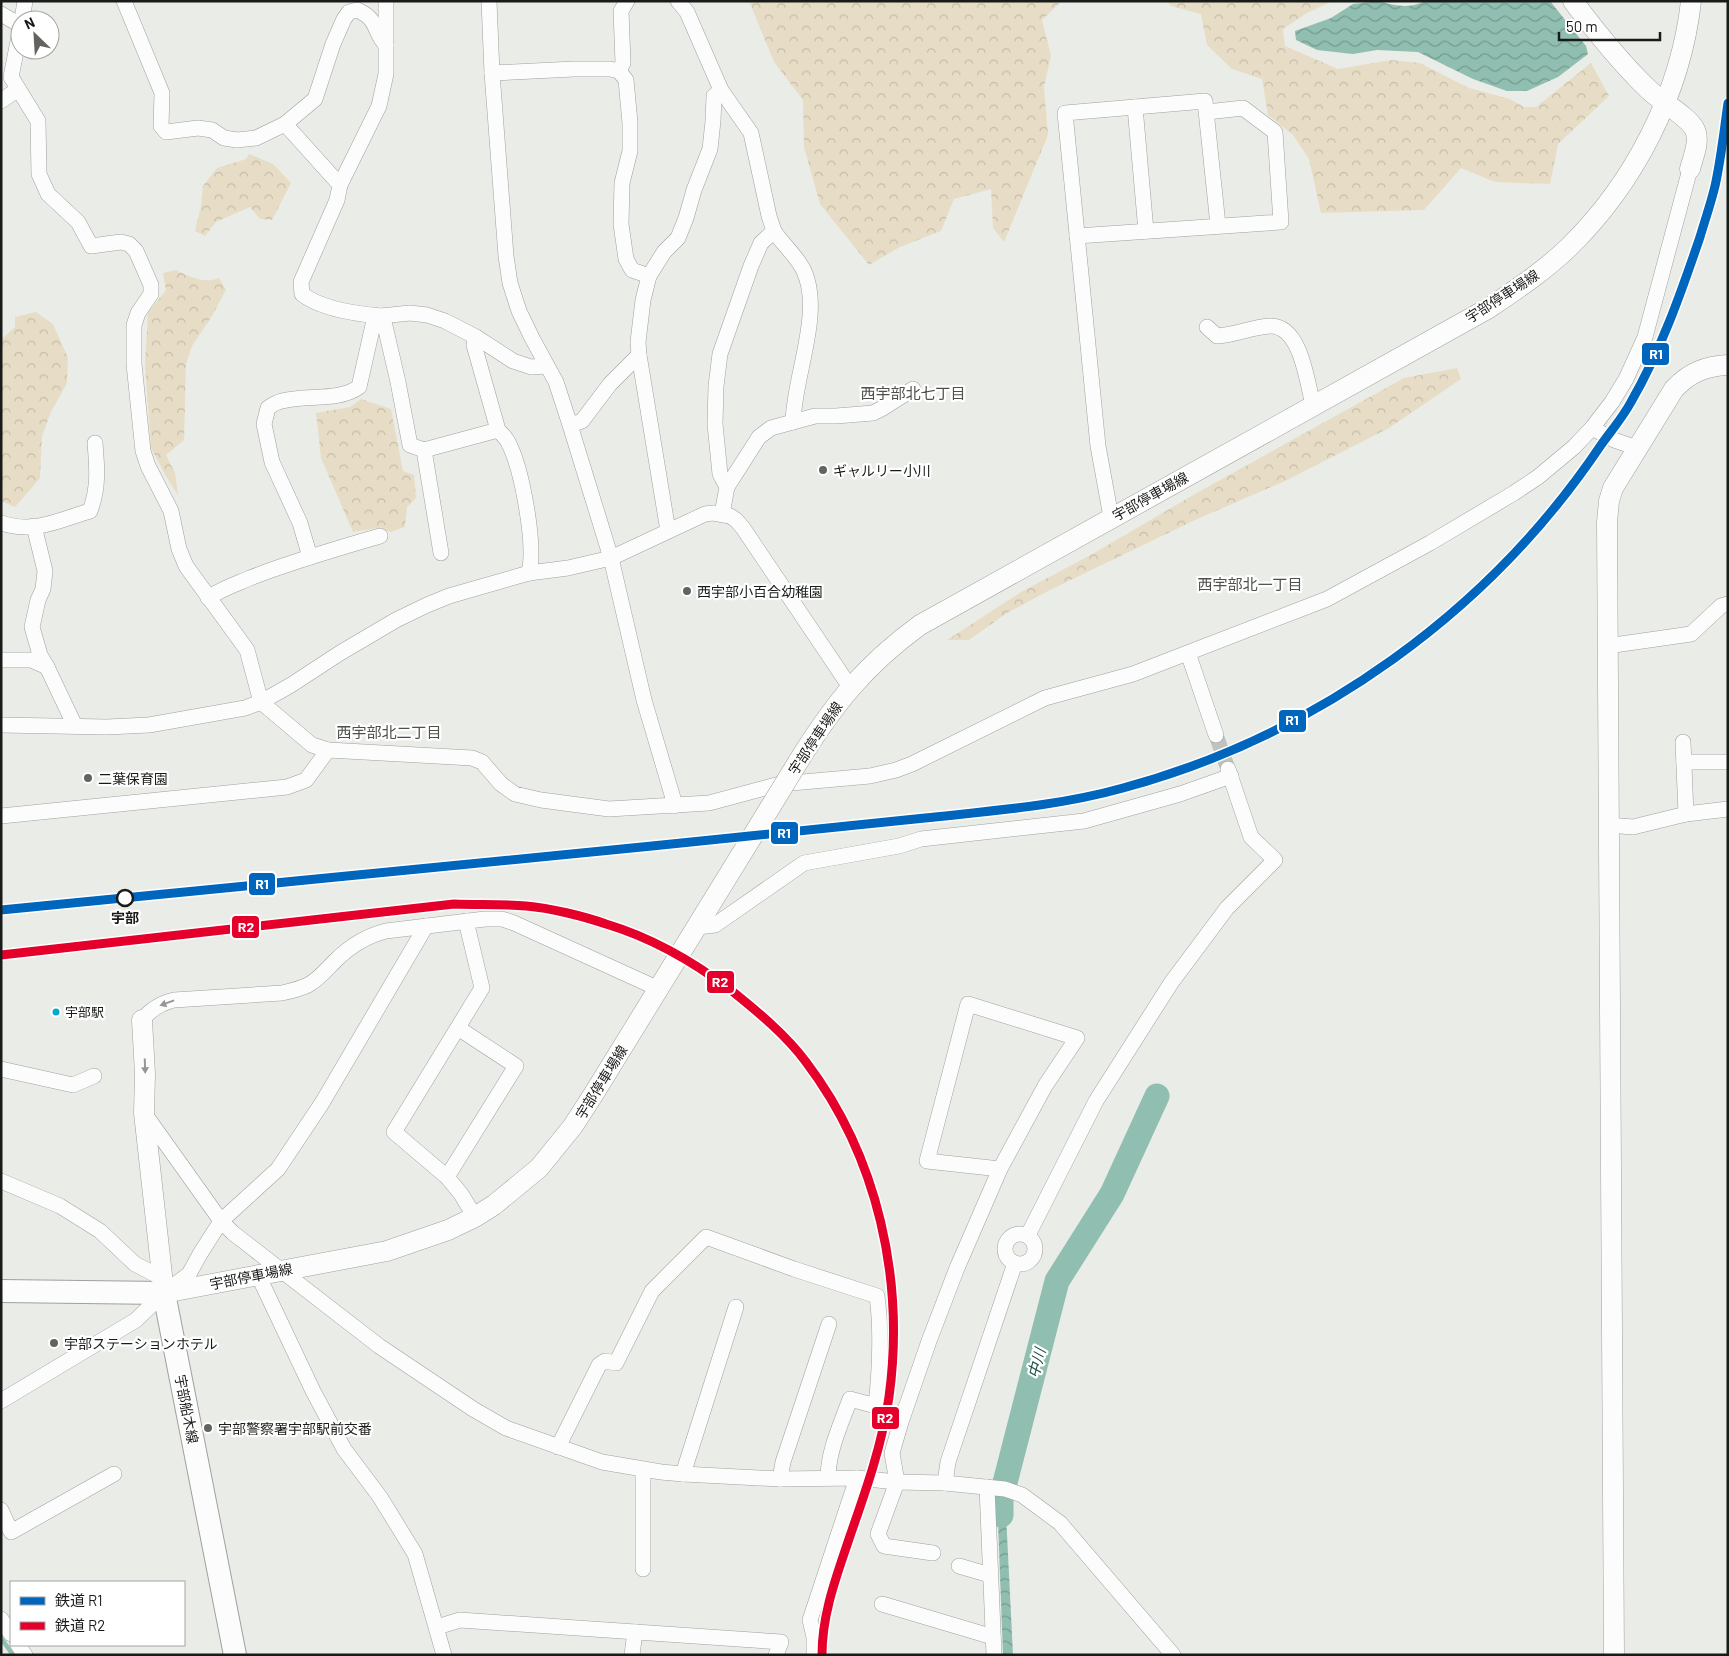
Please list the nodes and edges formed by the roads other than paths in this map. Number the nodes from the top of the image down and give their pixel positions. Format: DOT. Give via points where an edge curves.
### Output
graph roads {
  1 [pos="124,1"];
  2 [pos="386,1"];
  3 [pos="488,1"];
  4 [pos="627,1"];
  5 [pos="678,1"];
  6 [pos="1573,1"];
  7 [pos="1691,1"];
  8 [pos="387,45"];
  9 [pos="14,60"];
  10 [pos="492,72"];
  11 [pos="619,72"];
  12 [pos="18,89"];
  13 [pos="721,90"];
  14 [pos="1,101"];
  15 [pos="1665,104"];
  16 [pos="1135,107"];
  17 [pos="1207,112"];
  18 [pos="285,124"];
  19 [pos="1690,169"];
  20 [pos="340,185"];
  21 [pos="1218,225"];
  22 [pos="774,231"];
  23 [pos="1146,231"];
  24 [pos="1077,236"];
  25 [pos="649,276"];
  26 [pos="381,316"];
  27 [pos="1206,327"];
  28 [pos="476,337"];
  29 [pos="638,355"];
  30 [pos="1728,365"];
  31 [pos="546,366"];
  32 [pos="914,389"];
  33 [pos="1313,405"];
  34 [pos="793,422"];
  35 [pos="570,425"];
  36 [pos="1592,428"];
  37 [pos="498,430"];
  38 [pos="95,443"];
  39 [pos="1637,448"];
  40 [pos="424,450"];
  41 [pos="727,487"];
  42 [pos="722,514"];
  43 [pos="1111,517"];
  44 [pos="1,523"];
  45 [pos="34,526"];
  46 [pos="668,531"];
  47 [pos="380,536"];
  48 [pos="441,553"];
  49 [pos="310,557"];
  50 [pos="610,558"];
  51 [pos="529,573"];
  52 [pos="208,598"];
  53 [pos="1728,604"];
  54 [pos="1607,646"];
  55 [pos="1188,653"];
  56 [pos="1,660"];
  57 [pos="48,668"];
  58 [pos="850,687"];
  59 [pos="261,702"];
  60 [pos="1,725"];
  61 [pos="75,726"];
  62 [pos="1216,735"];
  63 [pos="1683,742"];
  64 [pos="328,750"];
  65 [pos="1684,762"];
  66 [pos="1728,762"];
  67 [pos="674,806"];
  68 [pos="1728,809"];
  69 [pos="1686,814"];
  70 [pos="1,816"];
  71 [pos="1608,825"];
  72 [pos="466,921"];
  73 [pos="426,926"];
  74 [pos="694,932"];
  75 [pos="659,989"];
  76 [pos="142,1020"];
  77 [pos="458,1028"];
  78 [pos="1,1069"];
  79 [pos="94,1076"];
  80 [pos="144,1113"];
  81 [pos="1000,1169"];
  82 [pos="447,1177"];
  83 [pos="1,1181"];
  84 [pos="474,1217"];
  85 [pos="221,1221"];
  86 [pos="1028,1235"];
  87 [pos="1015,1263"];
  88 [pos="280,1271"];
  89 [pos="258,1275"];
  90 [pos="163,1286"];
  91 [pos="1,1291"];
  92 [pos="736,1307"];
  93 [pos="829,1324"];
  94 [pos="1,1401"];
  95 [pos="558,1447"];
  96 [pos="643,1470"];
  97 [pos="114,1474"];
  98 [pos="683,1474"];
  99 [pos="828,1478"];
  100 [pos="857,1478"];
  101 [pos="780,1479"];
  102 [pos="897,1482"];
  103 [pos="945,1483"];
  104 [pos="986,1487"];
  105 [pos="1,1510"];
  106 [pos="933,1553"];
  107 [pos="959,1566"];
  108 [pos="643,1569"];
  109 [pos="990,1575"];
  110 [pos="882,1604"];
  111 [pos="1,1619"];
  112 [pos="437,1627"];
  113 [pos="10,1632"];
  114 [pos="635,1632"];
  115 [pos="993,1637"];
  116 [pos="235,1655"];
  117 [pos="444,1655"];
  118 [pos="632,1655"];
  119 [pos="776,1655"];
  120 [pos="814,1655"];
  121 [pos="994,1655"];
  122 [pos="1174,1655"];
  123 [pos="1614,1655"];
  1 -- 18 [label="street" via="162,93 161,126 166,132 198,128 237,140 256,138"];
  2 -- 8 [label="street"];
  3 -- 10 [label="street"];
  4 -- 11 [label="street" via="621,12 623,63"];
  5 -- 13 [label="street" via="688,12"];
  6 -- 15 [label="main road" via="1633,74"];
  7 -- 15 [label="main road, 宇部停車場線" via="1679,63"];
  8 -- 18 [label="street" via="374,21 363,12 349,12 333,44 315,99"];
  8 -- 20 [label="street" via="386,74 379,106"];
  9 -- 12 [label="street" via="11,77"];
  10 -- 11 [label="street" via="574,68"];
  10 -- 31 [label="street" via="510,283 519,311"];
  11 -- 25 [label="street" via="628,86 630,123 630,151 622,183 621,224 626,259 632,270"];
  12 -- 14 [label="street"];
  12 -- 52 [label="street" via="38,121 39,174 48,194 78,222 91,246 129,244 136,251 151,285 151,294 134,325 134,364 143,451 171,510 186,566"];
  13 -- 22 [label="street" via="751,133"];
  13 -- 25 [label="street" via="714,96 710,149 686,218 678,238 664,252"];
  15 -- 19 [label="main road" via="1684,116 1695,129 1698,141"];
  15 -- 33 [label="main road, 宇部停車場線" via="1630,171 1608,202 1589,226 1547,266 1489,308"];
  16 -- 17 [label="street" via="1205,101"];
  16 -- 23 [label="street"];
  16 -- 24 [label="street" via="1065,113"];
  17 -- 21 [label="street"];
  17 -- 21 [label="street" via="1243,108 1275,132 1281,222"];
  18 -- 20 [label="street"];
  19 -- 36 [label="street" via="1642,346 1626,380"];
  20 -- 26 [label="street" via="337,200 301,282 302,294 310,300 358,314"];
  21 -- 23 [label="street"];
  22 -- 34 [label="street" via="800,263 809,293 809,322"];
  22 -- 41 [label="street" via="761,243 720,354 716,386 716,440 720,474"];
  23 -- 24 [label="street"];
  24 -- 43 [label="street" via="1098,446"];
  25 -- 29 [label="street"];
  26 -- 28 [label="street" via="427,315"];
  26 -- 40 [label="street" via="410,445"];
  26 -- 49 [label="street" via="373,325 359,386 339,394 283,401 268,408 264,424 272,462 300,523"];
  27 -- 33 [label="street" via="1217,336 1272,326 1286,331 1294,340 1300,356"];
  28 -- 31 [label="street" via="514,361 531,367"];
  28 -- 37 [label="street" via="474,345"];
  29 -- 35 [label="street" via="610,384 582,421"];
  29 -- 46 [label="street"];
  30 -- 39 [label="main road" via="1707,368 1684,379 1664,403"];
  31 -- 35 [label="street" via="556,382"];
  32 -- 34 [label="street" via="873,412 815,416"];
  33 -- 43 [label="main road, 宇部停車場線"];
  34 -- 41 [label="street" via="771,428 759,437"];
  35 -- 50 [label="street"];
  36 -- 39 [label="street"];
  36 -- 55 [label="street" via="1538,477 1430,543 1327,599"];
  37 -- 40 [label="street"];
  37 -- 51 [label="street" via="508,441 518,468 528,514"];
  38 -- 45 [label="street" via="96,488 90,511 45,526"];
  39 -- 54 [label="main road" via="1613,488 1609,502"];
  40 -- 48 [label="street"];
  41 -- 42 [label="street"];
  42 -- 46 [label="street" via="705,514"];
  42 -- 58 [label="street" via="736,520 743,528"];
  43 -- 58 [label="main road, 宇部停車場線" via="920,625 873,662"];
  44 -- 45 [label="street" via="16,527"];
  45 -- 57 [label="street" via="45,570 32,627 40,655"];
  46 -- 50 [label="street"];
  47 -- 49 [label="street"];
  49 -- 52 [label="street" via="233,585"];
  50 -- 51 [label="street"];
  50 -- 67 [label="street" via="644,700"];
  51 -- 59 [label="street" via="427,605 348,648"];
  52 -- 59 [label="street" via="247,650"];
  53 -- 54 [label="street" via="1721,606 1691,634"];
  54 -- 71 [label="main road"];
  55 -- 62 [label="street"];
  55 -- 67 [label="street" via="1133,674 1044,698 896,770 870,776 780,784 708,803"];
  56 -- 57 [label="street" via="31,660"];
  57 -- 61 [label="street"];
  58 -- 74 [label="main road, 宇部停車場線, bridge" via="814,736"];
  59 -- 61 [label="street" via="246,708 149,725"];
  59 -- 64 [label="street" via="312,745"];
  60 -- 61 [label="street"];
  63 -- 65 [label="street"];
  64 -- 67 [label="street" via="472,758 482,762 515,794 541,800 609,809"];
  64 -- 70 [label="street" via="306,780 287,787"];
  65 -- 66 [label="street"];
  65 -- 69 [label="street"];
  68 -- 69 [label="street"];
  69 -- 71 [label="street" via="1633,827"];
  71 -- 123 [label="main road"];
  72 -- 73 [label="street"];
  72 -- 75 [label="street" via="502,919 514,923"];
  72 -- 77 [label="street" via="482,988"];
  73 -- 76 [label="street, one-way" via="386,931 363,939 321,977 294,991 166,1002"];
  73 -- 85 [label="street" via="322,1103 278,1169"];
  74 -- 75 [label="main road, 宇部停車場線"];
  74 -- 86 [label="street" via="715,925 804,863 921,839 1084,821 1180,794 1229,773 1251,837 1275,860 1227,908 1171,982 1096,1101"];
  75 -- 84 [label="main road, 宇部停車場線" via="556,1148 515,1190"];
  76 -- 80 [label="main road, one-way"];
  77 -- 82 [label="street" via="394,1132"];
  77 -- 82 [label="street" via="516,1066"];
  78 -- 79 [label="street" via="73,1085"];
  80 -- 85 [label="street"];
  80 -- 90 [label="main road"];
  81 -- 81 [label="street" via="927,1161 968,1004 1077,1038 1045,1086"];
  81 -- 102 [label="street" via="950,1286 901,1422 892,1453"];
  82 -- 84 [label="street"];
  83 -- 90 [label="street" via="60,1206 100,1231"];
  84 -- 88 [label="main road, 宇部停車場線" via="448,1230 387,1251"];
  85 -- 88 [label="street"];
  85 -- 90 [label="street" via="189,1274"];
  86 -- 87 [label="street" via="1036,1250 1032,1259 1024,1264"];
  86 -- 87 [label="street" via="1018,1233 1009,1238 1005,1247 1007,1257"];
  87 -- 103 [label="street" via="948,1462"];
  88 -- 89 [label="main road, 宇部停車場線"];
  88 -- 95 [label="street" via="379,1346 473,1409 506,1428"];
  89 -- 90 [label="main road, 宇部停車場線"];
  89 -- 112 [label="street" via="344,1449 380,1497 415,1554"];
  90 -- 91 [label="main road"];
  90 -- 94 [label="street" via="136,1320"];
  90 -- 116 [label="main road, 宇部船木線"];
  92 -- 98 [label="street"];
  93 -- 101 [label="street"];
  95 -- 96 [label="street" via="602,1462"];
  95 -- 99 [label="street" via="599,1365 605,1361 616,1364 652,1291 706,1237 877,1296 881,1326 876,1406 850,1399 828,1466"];
  96 -- 98 [label="street"];
  96 -- 108 [label="street"];
  97 -- 105 [label="street" via="12,1532"];
  98 -- 101 [label="street"];
  99 -- 100 [label="street"];
  99 -- 101 [label="street"];
  100 -- 102 [label="street"];
  100 -- 120 [label="street" via="810,1620"];
  102 -- 103 [label="street"];
  102 -- 106 [label="street" via="878,1534 884,1546"];
  103 -- 104 [label="street"];
  104 -- 109 [label="street"];
  104 -- 122 [label="street" via="1022,1495 1060,1523"];
  107 -- 109 [label="street"];
  109 -- 115 [label="street"];
  110 -- 115 [label="street"];
  111 -- 113 [label="street"];
  112 -- 114 [label="street" via="460,1620"];
  112 -- 117 [label="street"];
  114 -- 118 [label="street"];
  114 -- 119 [label="street" via="781,1642"];
  115 -- 121 [label="street"];
}
